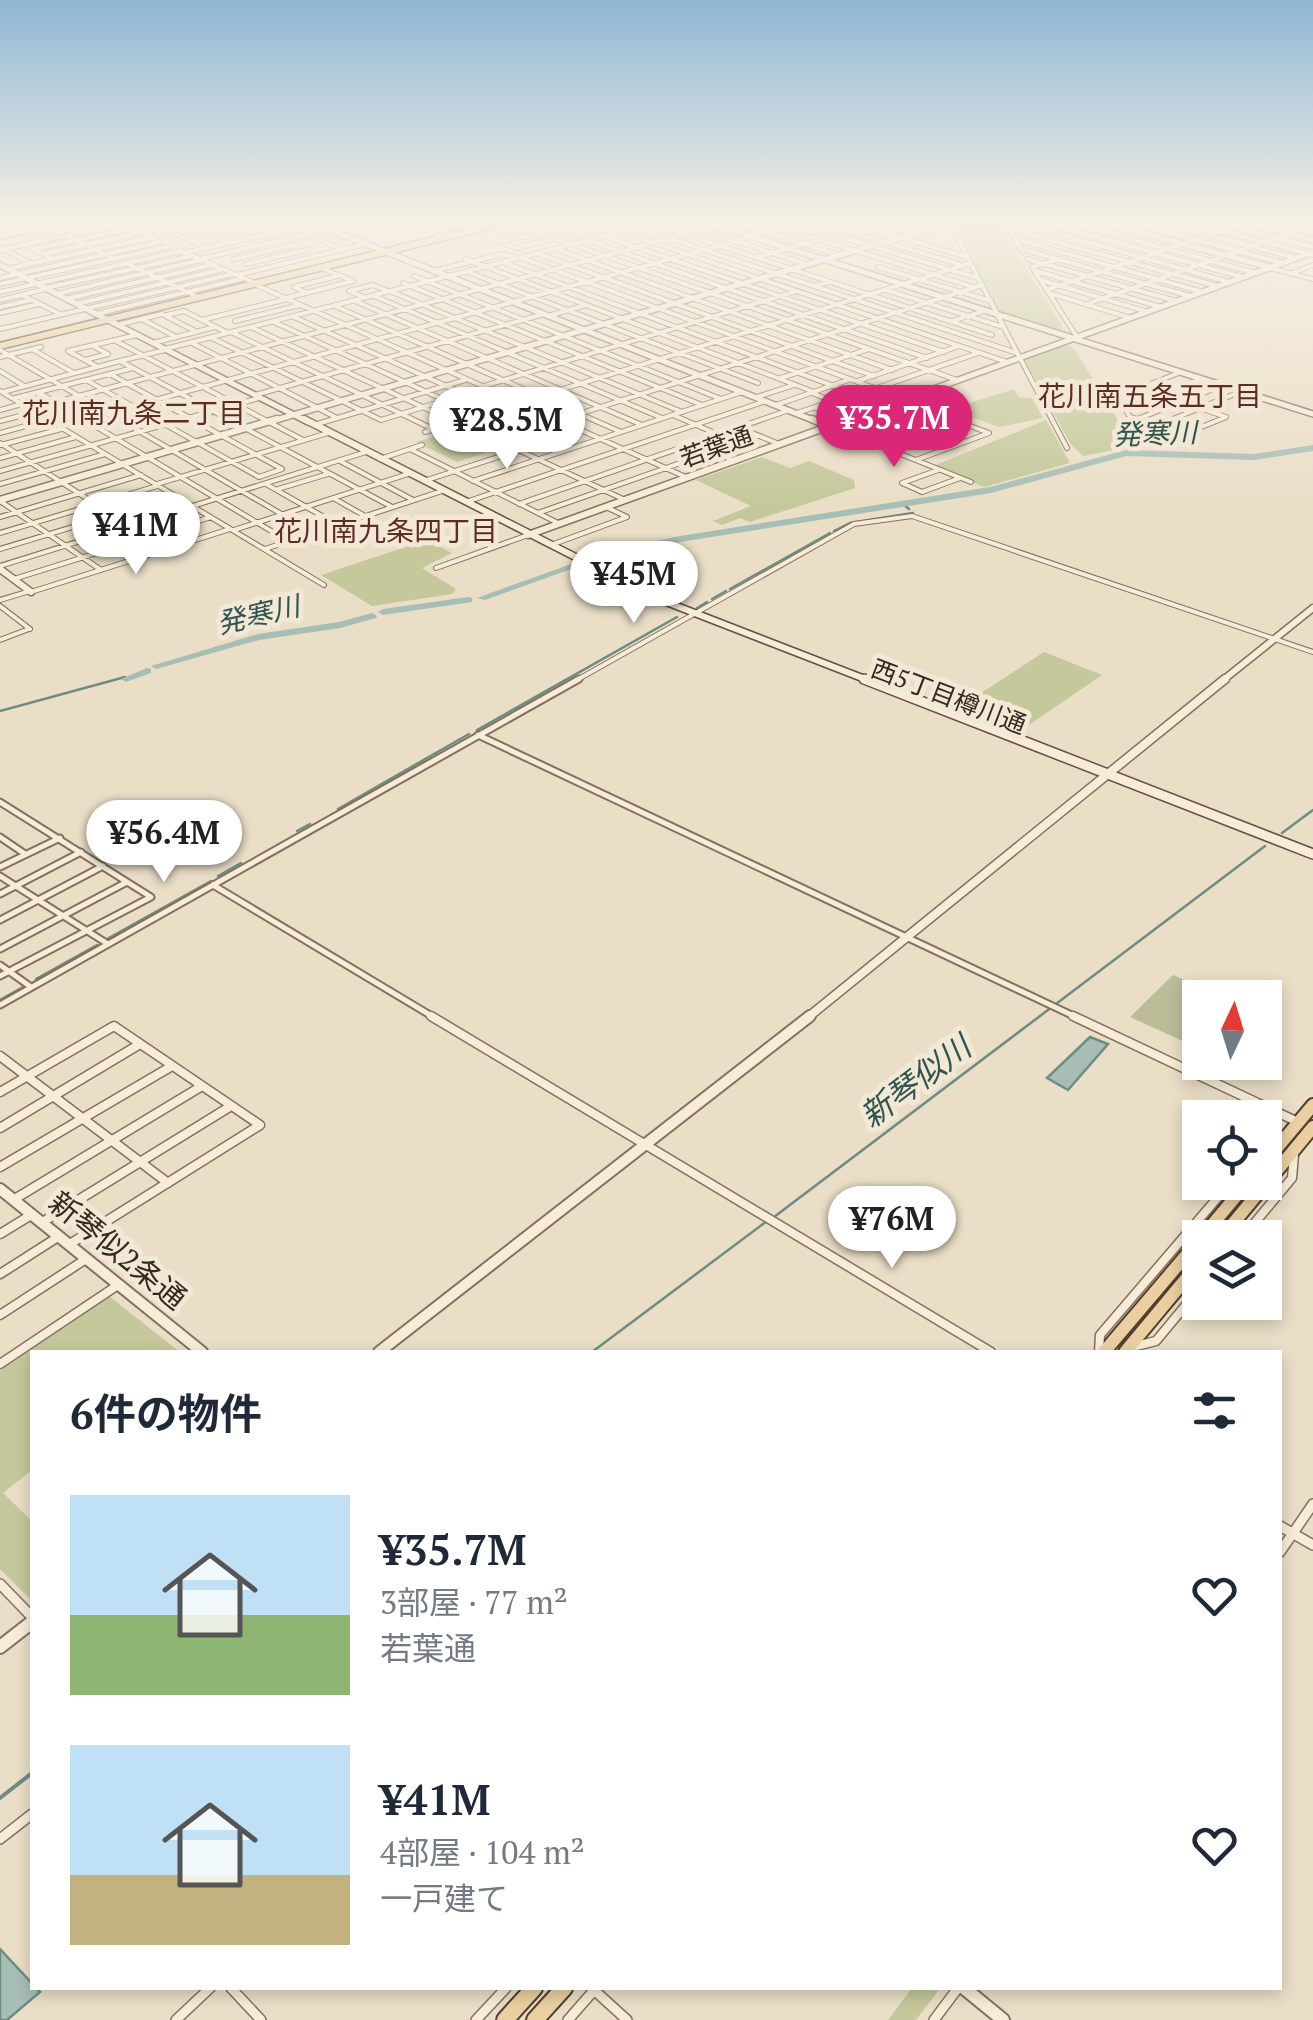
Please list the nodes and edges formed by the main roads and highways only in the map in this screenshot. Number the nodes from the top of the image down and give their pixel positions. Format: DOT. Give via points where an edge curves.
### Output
graph roads {
  1 [pos="131,314"];
  2 [pos="108,320"];
  3 [pos="0,348"];
  4 [pos="1313,857"];
  5 [pos="1313,1105"];
  6 [pos="1309,1126"];
  7 [pos="1282,1148"];
  8 [pos="1233,1200"];
  9 [pos="1216,1220"];
  10 [pos="1236,1220"];
  11 [pos="1182,1260"];
  12 [pos="1182,1284"];
  13 [pos="1104,1350"];
  14 [pos="1127,1350"];
  15 [pos="532,1990"];
  16 [pos="562,1990"];
  17 [pos="504,2020"];
  18 [pos="535,2020"];
  1 -- 2 [label="main road"];
  2 -- 3 [label="main road"];
  2 -- 4 [label="main road, 西5丁目樽川通" via="690,615"];
  5 -- 6 [label="main road"];
  6 -- 7 [label="main road"];
  6 -- 10 [label="main road"];
  8 -- 9 [label="main road"];
  11 -- 13 [label="main road"];
  12 -- 14 [label="main road"];
  15 -- 17 [label="main road"];
  16 -- 18 [label="main road"];
}
